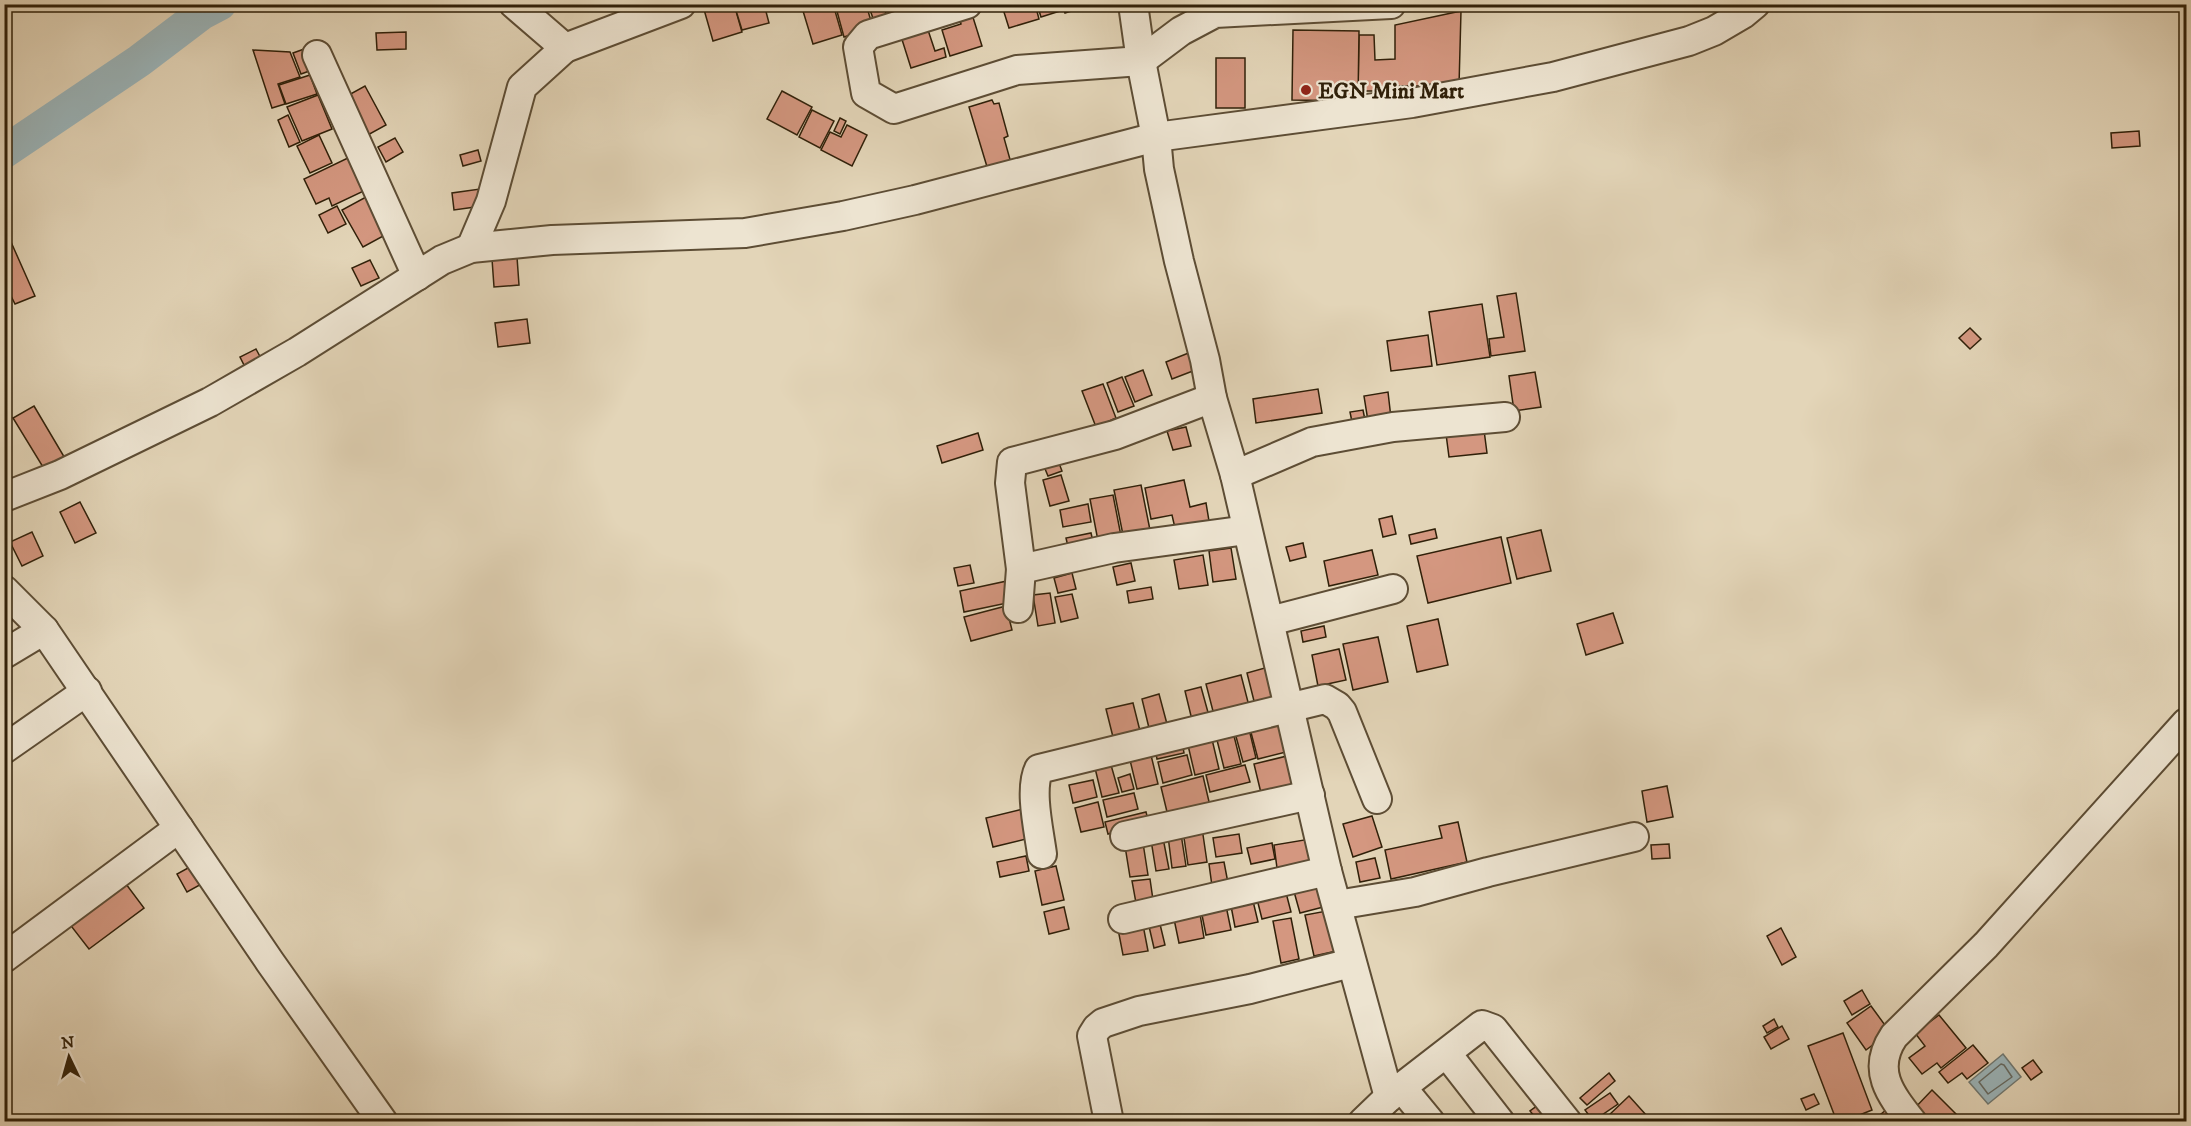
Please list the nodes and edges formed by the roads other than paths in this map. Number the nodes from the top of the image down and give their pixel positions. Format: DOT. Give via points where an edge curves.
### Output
graph roads {
  1 [pos="514,4"];
  2 [pos="681,4"];
  3 [pos="967,4"];
  4 [pos="1133,4"];
  5 [pos="1390,4"];
  6 [pos="1755,4"];
  7 [pos="565,48"];
  8 [pos="317,56"];
  9 [pos="1141,61"];
  10 [pos="1156,137"];
  11 [pos="471,248"];
  12 [pos="417,276"];
  13 [pos="1212,398"];
  14 [pos="1505,417"];
  15 [pos="1235,475"];
  16 [pos="4,497"];
  17 [pos="1247,530"];
  18 [pos="1021,569"];
  19 [pos="1393,589"];
  20 [pos="4,590"];
  21 [pos="1018,608"];
  22 [pos="1270,621"];
  23 [pos="44,630"];
  24 [pos="4,654"];
  25 [pos="87,691"];
  26 [pos="1288,707"];
  27 [pos="2187,723"];
  28 [pos="4,748"];
  29 [pos="1310,795"];
  30 [pos="1377,799"];
  31 [pos="179,828"];
  32 [pos="1125,836"];
  33 [pos="1634,837"];
  34 [pos="1042,854"];
  35 [pos="1327,871"];
  36 [pos="1337,905"];
  37 [pos="1123,919"];
  38 [pos="4,958"];
  39 [pos="1351,963"];
  40 [pos="1447,1054"];
  41 [pos="1395,1092"];
  42 [pos="383,1122"];
  43 [pos="1109,1122"];
  44 [pos="1363,1122"];
  45 [pos="1430,1122"];
  46 [pos="1500,1122"];
  47 [pos="1567,1122"];
  48 [pos="1912,1122"];
  1 -- 7 [label="street"];
  2 -- 7 [label="street"];
  3 -- 9 [label="street" via="868,35 858,47 866,93 894,110 1017,70"];
  4 -- 9 [label="street"];
  5 -- 9 [label="street" via="1215,13 1181,31"];
  6 -- 10 [label="street" via="1714,31 1689,41 1553,77 1412,103"];
  7 -- 11 [label="street" via="522,87 491,201"];
  8 -- 12 [label="street"];
  9 -- 10 [label="street"];
  10 -- 11 [label="street" via="915,200 756,232 552,240"];
  10 -- 13 [label="street" via="1159,169"];
  11 -- 12 [label="street"];
  12 -- 16 [label="street" via="210,402 70,470"];
  13 -- 15 [label="street"];
  13 -- 18 [label="street" via="1114,435 1012,462 1010,483"];
  14 -- 15 [label="street" via="1393,427 1312,442"];
  15 -- 17 [label="street"];
  17 -- 18 [label="street" via="1113,548"];
  17 -- 22 [label="street"];
  18 -- 21 [label="street"];
  19 -- 22 [label="street"];
  20 -- 23 [label="street"];
  22 -- 26 [label="street"];
  23 -- 24 [label="street"];
  23 -- 25 [label="street"];
  25 -- 28 [label="street"];
  25 -- 31 [label="street"];
  26 -- 29 [label="street"];
  26 -- 30 [label="street" via="1325,699 1337,706"];
  26 -- 34 [label="street" via="1039,769 1035,787"];
  27 -- 48 [label="street" via="1986,945 1887,1046 1886,1082"];
  29 -- 32 [label="street"];
  29 -- 35 [label="street"];
  31 -- 38 [label="street"];
  31 -- 42 [label="street"];
  33 -- 36 [label="street" via="1415,892"];
  35 -- 36 [label="street"];
  35 -- 37 [label="street"];
  36 -- 39 [label="street"];
  39 -- 41 [label="street"];
  39 -- 43 [label="street" via="1250,989 1139,1011 1103,1023 1092,1036"];
  40 -- 41 [label="street"];
  40 -- 46 [label="street"];
  40 -- 47 [label="street" via="1476,1028 1487,1026"];
  41 -- 44 [label="street"];
  41 -- 45 [label="street"];
}
